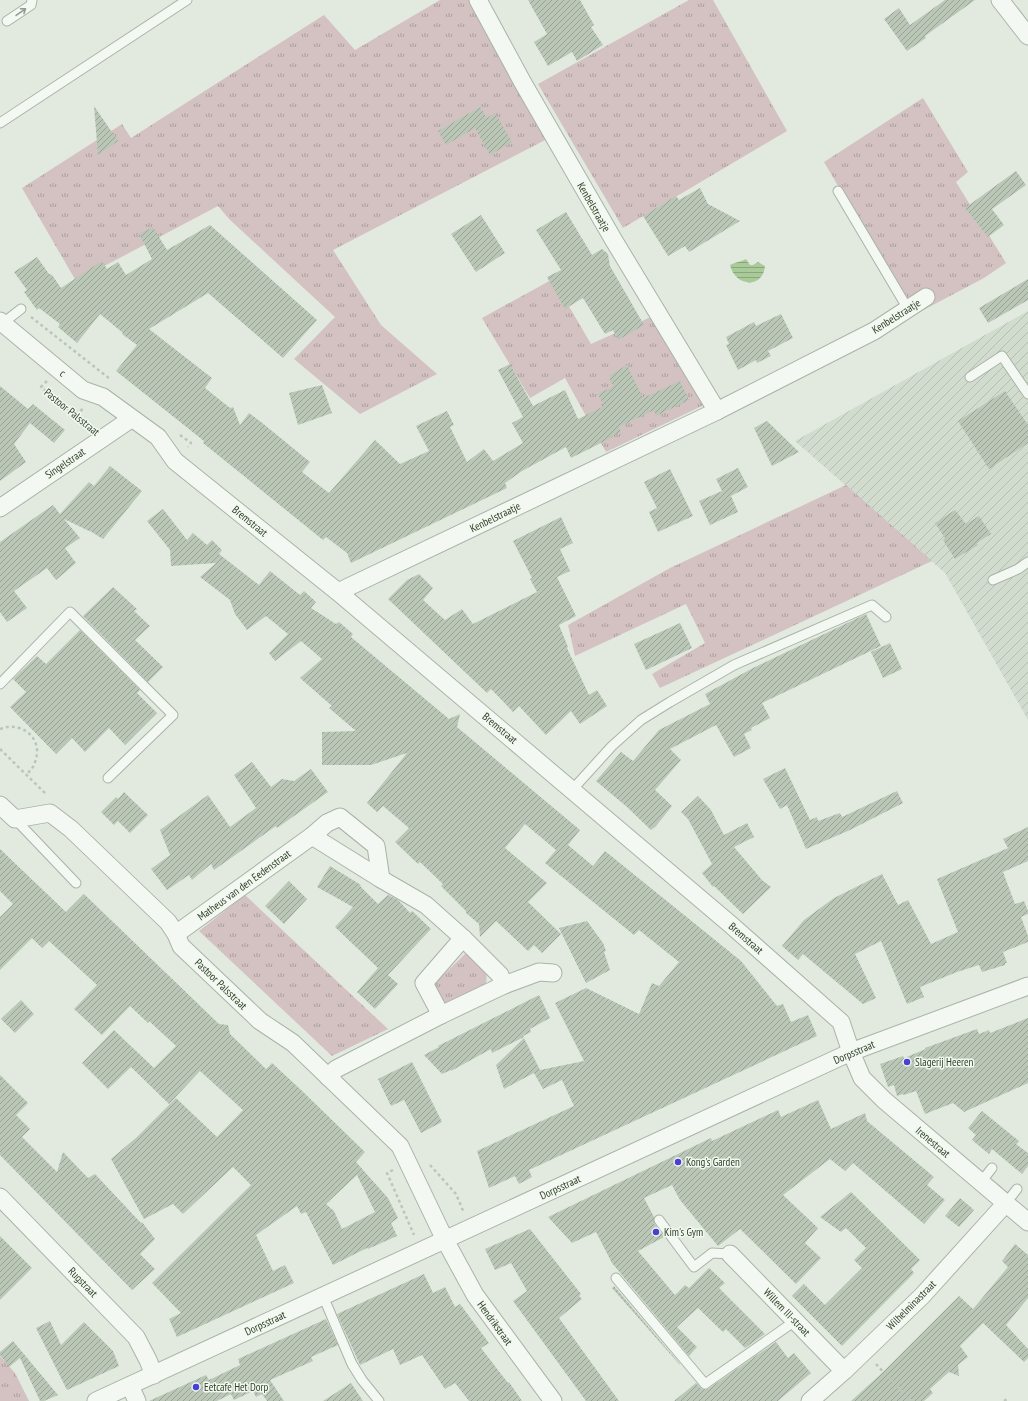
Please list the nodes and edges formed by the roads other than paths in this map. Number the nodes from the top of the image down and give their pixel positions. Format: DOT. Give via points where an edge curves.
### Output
graph roads {
  1 [pos="32,0"];
  2 [pos="187,0"];
  3 [pos="478,0"];
  4 [pos="1000,0"];
  5 [pos="7,21"];
  6 [pos="1028,36"];
  7 [pos="0,123"];
  8 [pos="838,191"];
  9 [pos="926,297"];
  10 [pos="21,309"];
  11 [pos="908,309"];
  12 [pos="1,322"];
  13 [pos="970,377"];
  14 [pos="1028,394"];
  15 [pos="717,411"];
  16 [pos="131,419"];
  17 [pos="0,508"];
  18 [pos="1028,562"];
  19 [pos="994,580"];
  20 [pos="338,592"];
  21 [pos="886,617"];
  22 [pos="0,684"];
  23 [pos="108,778"];
  24 [pos="572,790"];
  25 [pos="0,805"];
  26 [pos="15,819"];
  27 [pos="312,836"];
  28 [pos="381,879"];
  29 [pos="76,883"];
  30 [pos="176,934"];
  31 [pos="463,938"];
  32 [pos="553,973"];
  33 [pos="504,985"];
  34 [pos="1028,986"];
  35 [pos="441,1015"];
  36 [pos="851,1052"];
  37 [pos="328,1077"];
  38 [pos="992,1168"];
  39 [pos="980,1182"];
  40 [pos="1017,1189"];
  41 [pos="0,1197"];
  42 [pos="1006,1203"];
  43 [pos="659,1220"];
  44 [pos="1028,1222"];
  45 [pos="445,1240"];
  46 [pos="730,1254"];
  47 [pos="616,1278"];
  48 [pos="323,1296"];
  49 [pos="795,1321"];
  50 [pos="844,1371"];
  51 [pos="154,1375"];
  52 [pos="130,1386"];
  53 [pos="96,1401"];
  54 [pos="137,1401"];
  55 [pos="379,1401"];
  56 [pos="553,1401"];
  57 [pos="810,1401"];
  5 -- 1 [label="lane, one-way" via="31,5"];
  2 -- 7 [label="lane"];
  3 -- 15 [label="street, Kenbelstraatje" via="609,232"];
  4 -- 6 [label="street"];
  8 -- 11 [label="lane"];
  9 -- 11 [label="street, Kenbelstraatje"];
  10 -- 12 [label="lane"];
  11 -- 15 [label="street, Kenbelstraatje" via="874,331"];
  12 -- 16 [label="street, c" via="83,390 103,397"];
  13 -- 14 [label="lane" via="1002,356"];
  15 -- 20 [label="street, Kenbelstraatje"];
  16 -- 17 [label="street, Singelstraat"];
  16 -- 20 [label="street, Bremstraat" via="158,438 175,461"];
  18 -- 19 [label="lane"];
  20 -- 24 [label="street, Bremstraat"];
  21 -- 24 [label="lane" via="872,605 734,666 641,720 612,746"];
  22 -- 23 [label="lane" via="70,612 173,715"];
  24 -- 36 [label="street, Bremstraat" via="841,1022"];
  25 -- 26 [label="street"];
  26 -- 29 [label="lane"];
  26 -- 30 [label="street, Pastoor Palsstraat" via="50,813 71,829 168,922"];
  27 -- 28 [label="street"];
  27 -- 28 [label="street, Matheus van den Eedenstraat" via="327,823 340,817 376,846"];
  27 -- 30 [label="street, Matheus van den Eedenstraat"];
  28 -- 31 [label="street" via="426,905"];
  30 -- 37 [label="street, Pastoor Palsstraat" via="181,946 260,1022 293,1043"];
  31 -- 33 [label="street" via="500,974"];
  31 -- 35 [label="street" via="424,983"];
  32 -- 33 [label="street" via="539,972"];
  33 -- 35 [label="street"];
  34 -- 36 [label="street, Dorpsstraat"];
  35 -- 37 [label="street" via="336,1069"];
  36 -- 39 [label="street, Irenestraat" via="862,1078 878,1095"];
  36 -- 45 [label="street, Dorpsstraat"];
  37 -- 45 [label="street, Pastoor Palsstraat" via="400,1146"];
  38 -- 39 [label="lane"];
  39 -- 42 [label="street, Irenestraat"];
  40 -- 42 [label="lane"];
  41 -- 51 [label="street, Rugstraat" via="136,1337"];
  42 -- 44 [label="street, Irenestraat"];
  42 -- 50 [label="street, Wilhelminastraat" via="922,1296"];
  43 -- 46 [label="lane" via="694,1267 712,1253"];
  45 -- 48 [label="street, Dorpsstraat"];
  45 -- 56 [label="street, Hendrikstraat" via="475,1295"];
  46 -- 49 [label="street, Willem III-straat"];
  47 -- 49 [label="lane" via="705,1384"];
  48 -- 51 [label="street, Dorpsstraat"];
  48 -- 55 [label="lane" via="352,1364"];
  49 -- 50 [label="street, Willem III-straat"];
  50 -- 57 [label="street, Wilhelminastraat"];
  51 -- 52 [label="street, Dorpsstraat"];
  52 -- 53 [label="street, Dorpsstraat"];
  52 -- 54 [label="street"];
}
